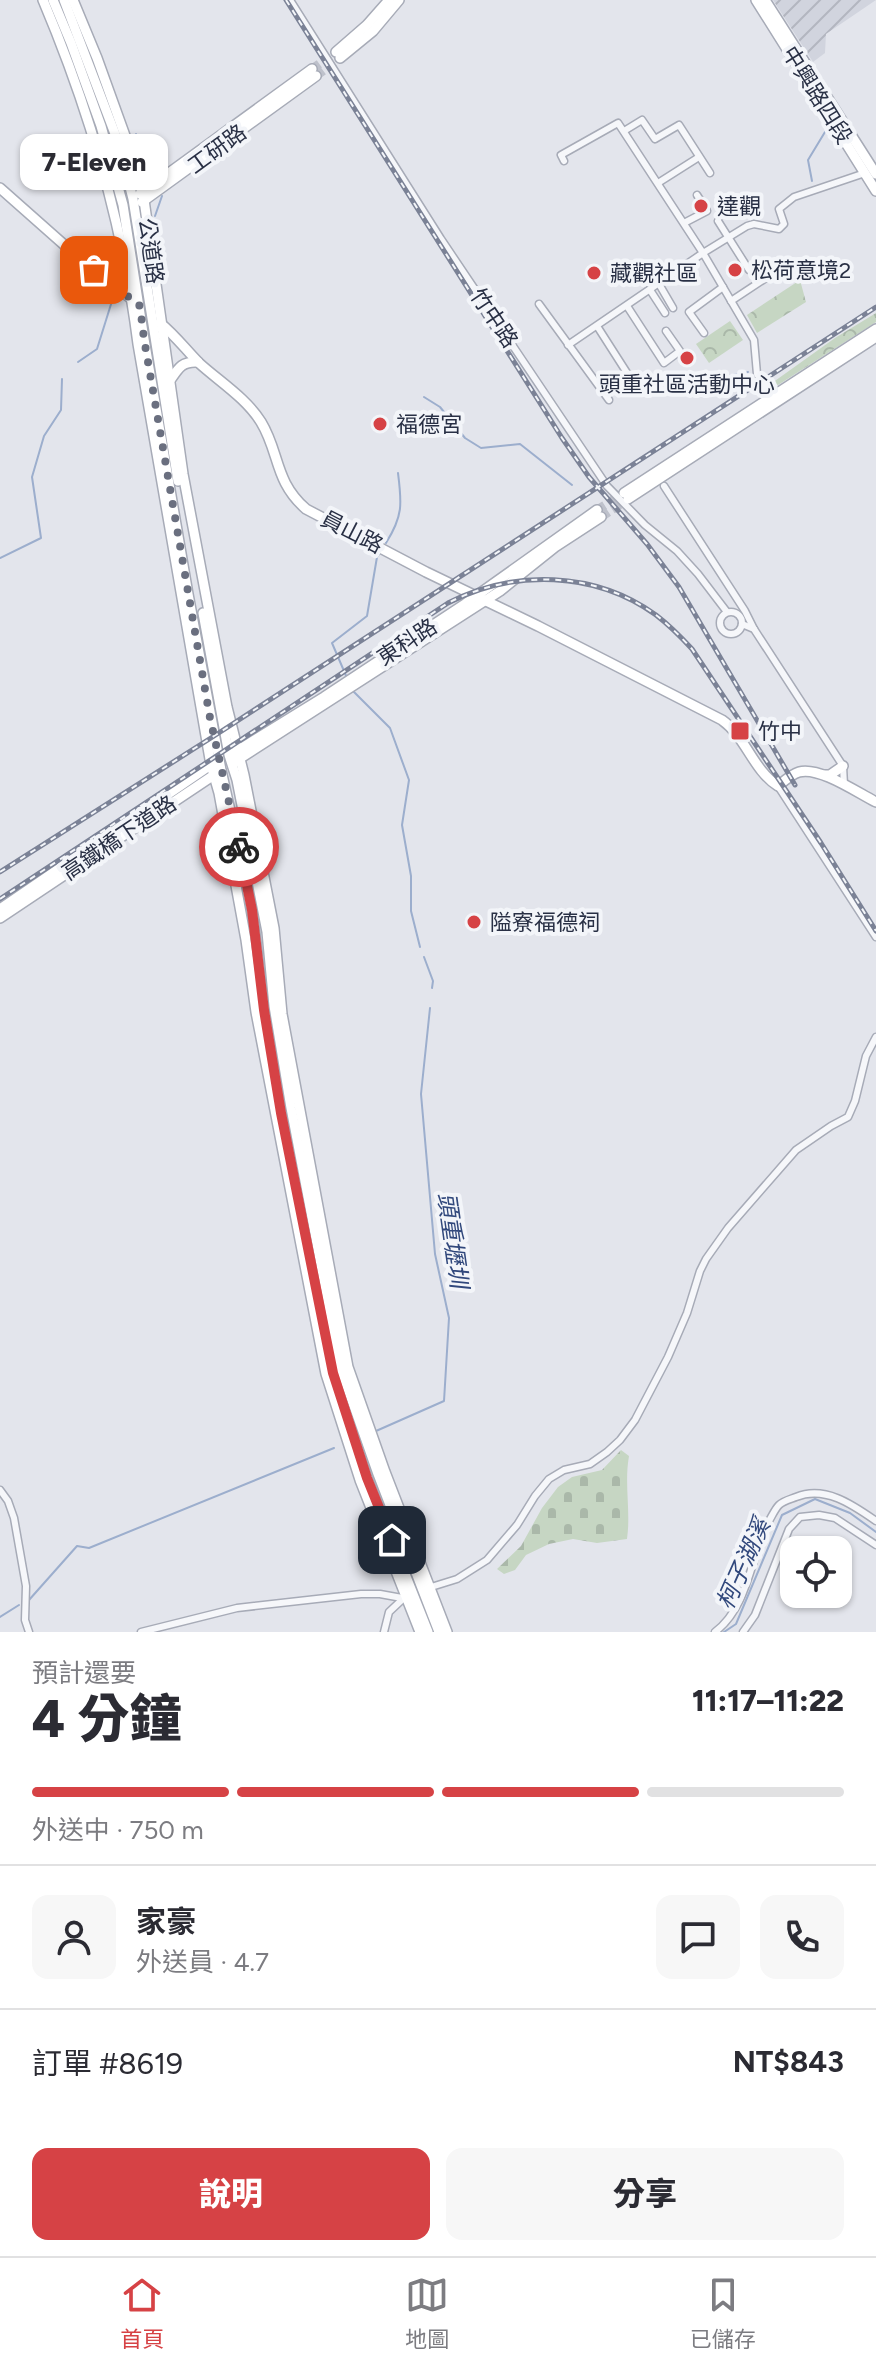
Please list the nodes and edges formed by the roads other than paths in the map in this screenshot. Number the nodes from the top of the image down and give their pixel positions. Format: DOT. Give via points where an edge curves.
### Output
graph roads {
  1 [pos="43,0"];
  2 [pos="53,0"];
  3 [pos="64,0"];
  4 [pos="73,0"];
  5 [pos="290,0"];
  6 [pos="389,0"];
  7 [pos="399,0"];
  8 [pos="756,0"];
  9 [pos="765,0"];
  10 [pos="314,73"];
  11 [pos="92,115"];
  12 [pos="624,131"];
  13 [pos="699,157"];
  14 [pos="564,161"];
  15 [pos="710,173"];
  16 [pos="865,173"];
  17 [pos="876,174"];
  18 [pos="658,183"];
  19 [pos="0,188"];
  20 [pos="876,191"];
  21 [pos="697,195"];
  22 [pos="139,200"];
  23 [pos="120,212"];
  24 [pos="718,221"];
  25 [pos="684,223"];
  26 [pos="728,239"];
  27 [pos="703,253"];
  28 [pos="781,268"];
  29 [pos="749,270"];
  30 [pos="659,284"];
  31 [pos="723,287"];
  32 [pos="650,290"];
  33 [pos="731,301"];
  34 [pos="136,303"];
  35 [pos="539,304"];
  36 [pos="627,306"];
  37 [pos="673,308"];
  38 [pos="665,313"];
  39 [pos="156,321"];
  40 [pos="597,326"];
  41 [pos="876,329"];
  42 [pos="666,331"];
  43 [pos="704,333"];
  44 [pos="876,337"];
  45 [pos="568,345"];
  46 [pos="198,362"];
  47 [pos="629,376"];
  48 [pos="171,379"];
  49 [pos="609,400"];
  50 [pos="771,400"];
  51 [pos="180,475"];
  52 [pos="664,486"];
  53 [pos="626,496"];
  54 [pos="599,514"];
  55 [pos="480,598"];
  56 [pos="727,612"];
  57 [pos="742,624"];
  58 [pos="754,629"];
  59 [pos="234,757"];
  60 [pos="843,766"];
  61 [pos="216,768"];
  62 [pos="825,775"];
  63 [pos="844,785"];
  64 [pos="778,786"];
  65 [pos="876,802"];
  66 [pos="0,909"];
  67 [pos="0,918"];
  68 [pos="876,937"];
  69 [pos="876,1037"];
  70 [pos="0,1490"];
  71 [pos="876,1521"];
  72 [pos="876,1545"];
  73 [pos="415,1593"];
  74 [pos="29,1632"];
  75 [pos="141,1632"];
  76 [pos="384,1632"];
  77 [pos="420,1632"];
  78 [pos="428,1632"];
  79 [pos="439,1632"];
  80 [pos="447,1632"];
  81 [pos="715,1632"];
  82 [pos="743,1632"];
  1 -- 11 [label="street, 公道路"];
  2 -- 11 [label="street, 公道路"];
  3 -- 22 [label="street, 公道路"];
  4 -- 22 [label="street, 公道路" via="128,144"];
  5 -- 56 [label="street, 竹中路" via="441,239 607,486 677,551"];
  6 -- 7 [label="street" via="338,55 373,31"];
  8 -- 16 [label="street, 中興路四段"];
  9 -- 17 [label="street, 中興路四段"];
  10 -- 22 [label="street, 工研路"];
  11 -- 23 [label="street, 公道路" via="117,176"];
  12 -- 13 [label="street" via="642,120 655,139 679,125"];
  12 -- 14 [label="street" via="618,123 561,155"];
  12 -- 18 [label="street"];
  13 -- 15 [label="street"];
  13 -- 18 [label="street"];
  16 -- 17 [label="street"];
  16 -- 20 [label="street, 中興路四段"];
  16 -- 26 [label="street" via="794,197 779,209 784,224 779,229 754,224"];
  18 -- 25 [label="street"];
  19 -- 34 [label="street, 員山路"];
  21 -- 25 [label="street" via="707,211"];
  22 -- 23 [label="street, 工研路"];
  22 -- 39 [label="street, 公道路"];
  23 -- 34 [label="street, 公道路"];
  24 -- 26 [label="street"];
  25 -- 27 [label="street"];
  26 -- 27 [label="street"];
  26 -- 29 [label="street"];
  27 -- 30 [label="street"];
  27 -- 31 [label="street"];
  28 -- 33 [label="street"];
  30 -- 32 [label="street"];
  30 -- 37 [label="street"];
  31 -- 33 [label="street"];
  31 -- 43 [label="street" via="689,312"];
  32 -- 36 [label="street"];
  32 -- 38 [label="street"];
  33 -- 50 [label="street" via="754,340 757,374"];
  34 -- 39 [label="street, 員山路"];
  34 -- 61 [label="street, 公道路" via="140,360"];
  35 -- 45 [label="street"];
  36 -- 40 [label="street"];
  36 -- 42 [label="street" via="664,363 680,351"];
  39 -- 46 [label="street, 員山路"];
  39 -- 48 [label="street, 公道路"];
  39 -- 51 [label="street, 公道路"];
  40 -- 45 [label="street"];
  40 -- 47 [label="street"];
  41 -- 50 [label="street"];
  44 -- 50 [label="street"];
  45 -- 49 [label="street"];
  46 -- 48 [label="street" via="185,362"];
  46 -- 55 [label="street, 員山路" via="252,409 287,487 306,509"];
  48 -- 51 [label="street, 公道路"];
  50 -- 53 [label="street"];
  51 -- 59 [label="street, 公道路"];
  52 -- 58 [label="street"];
  54 -- 55 [label="street, 東科路"];
  55 -- 59 [label="street, 東科路"];
  55 -- 64 [label="street, 員山路" via="722,720"];
  56 -- 57 [label="street" via="738,614"];
  56 -- 57 [label="street" via="720,619 724,632 734,633"];
  57 -- 58 [label="street"];
  58 -- 60 [label="street"];
  59 -- 61 [label="street, 東科路"];
  59 -- 73 [label="street, 公道路" via="267,932 291,1108 341,1369"];
  60 -- 62 [label="street"];
  60 -- 63 [label="street"];
  61 -- 66 [label="street, 高鐵橋下道路"];
  61 -- 67 [label="street, 高鐵橋下道路"];
  61 -- 73 [label="street, 公道路" via="252,910 281,1113 333,1373 367,1478"];
  62 -- 63 [label="street"];
  62 -- 64 [label="street" via="799,771"];
  63 -- 65 [label="street"];
  64 -- 68 [label="street"];
  69 -- 73 [label="street" via="848,1117 796,1150 706,1259 668,1357 627,1430 590,1464 549,1479 487,1560 467,1575"];
  70 -- 74 [label="street" via="14,1518"];
  71 -- 81 [label="street" via="836,1496 805,1493 778,1506 739,1604"];
  72 -- 82 [label="street" via="835,1518 800,1517 789,1529 755,1615"];
  73 -- 75 [label="street" via="237,1608"];
  73 -- 76 [label="street" via="389,1612"];
  73 -- 77 [label="street, 公道路"];
  73 -- 78 [label="street, 公道路"];
  73 -- 79 [label="street, 公道路"];
  73 -- 80 [label="street, 公道路"];
}
